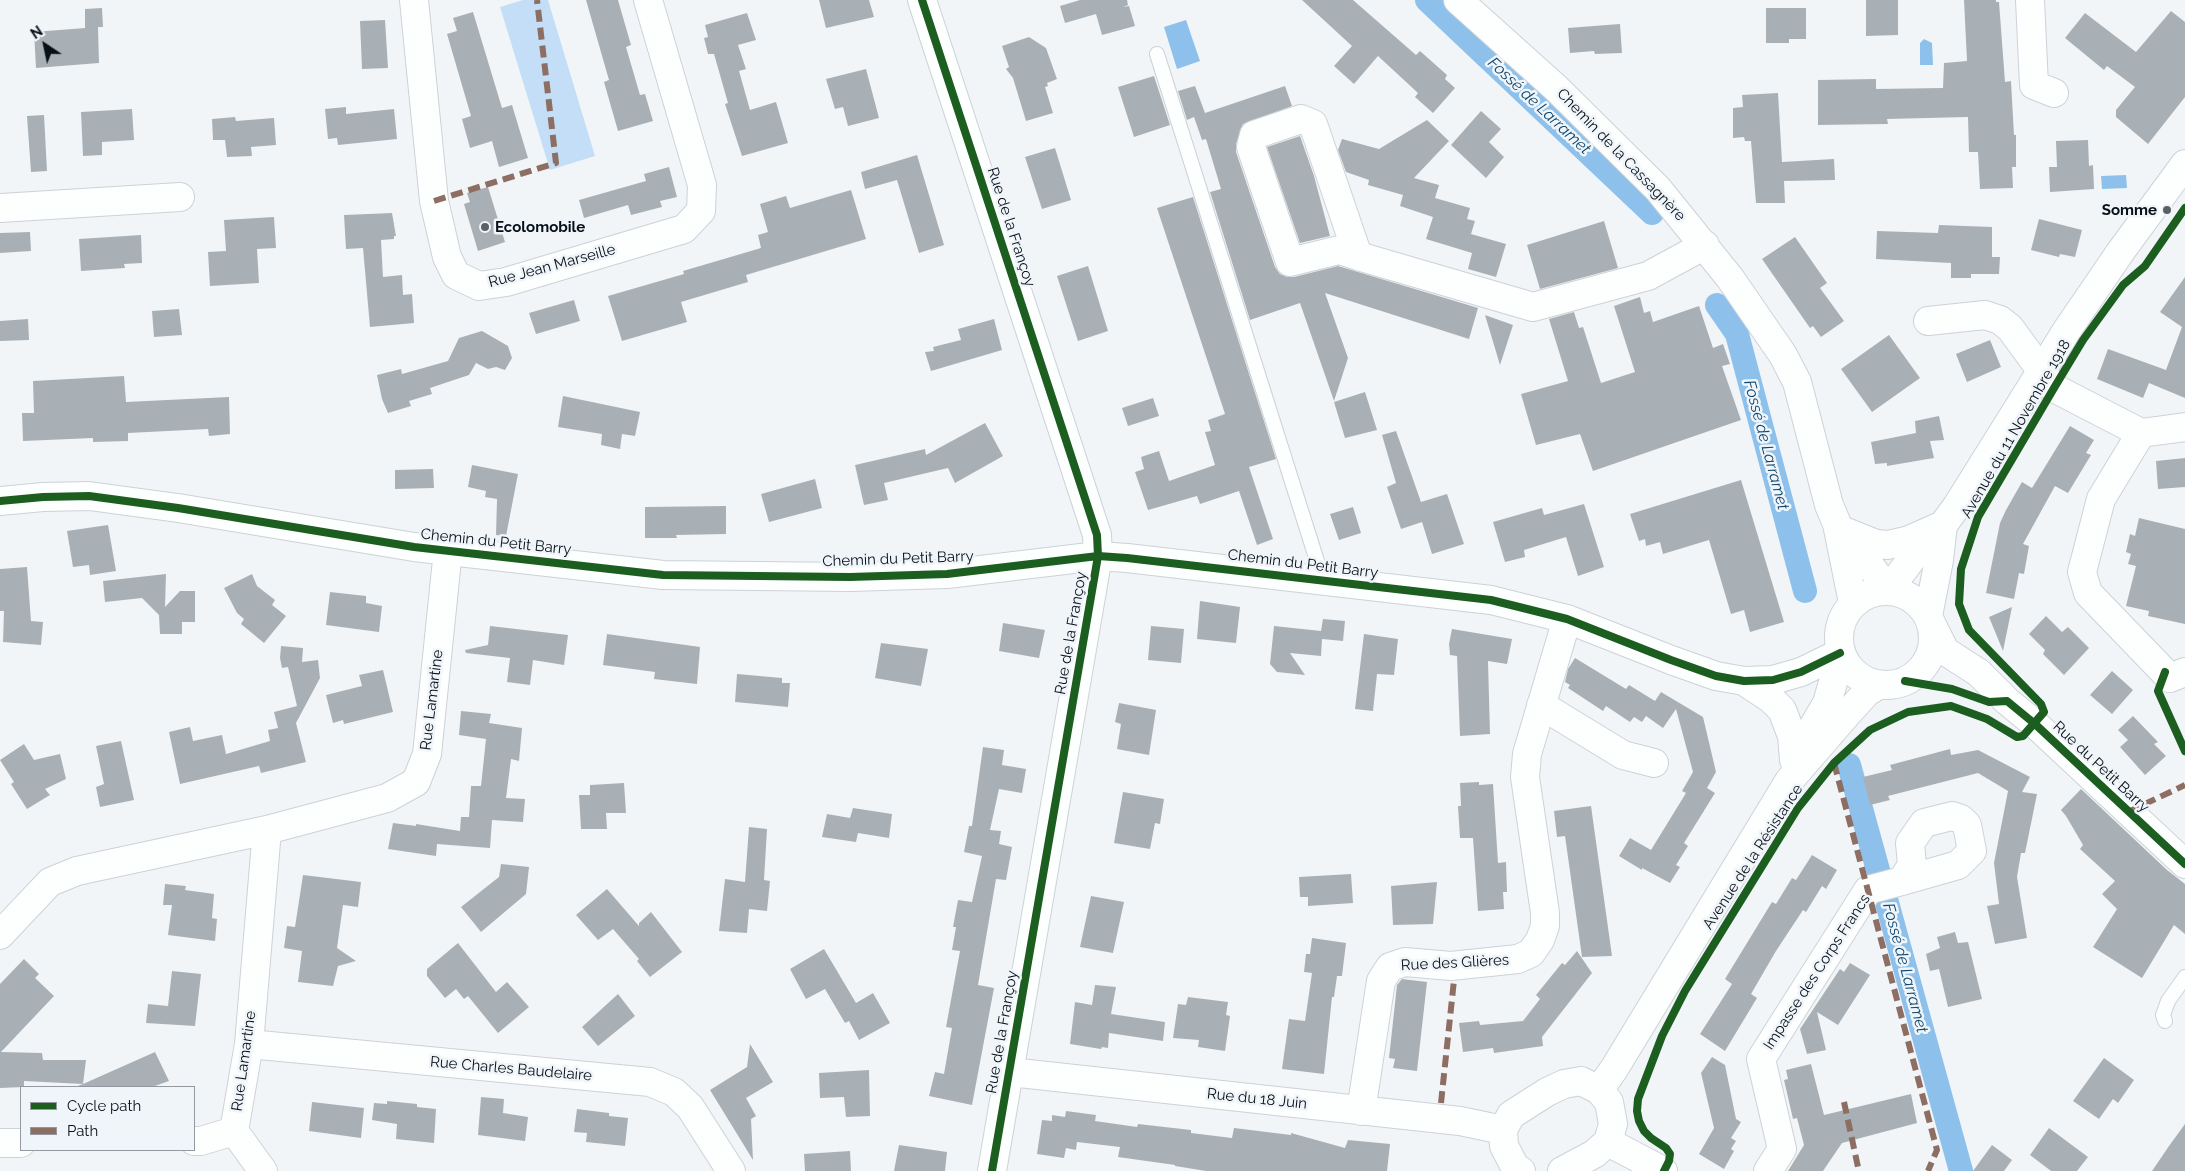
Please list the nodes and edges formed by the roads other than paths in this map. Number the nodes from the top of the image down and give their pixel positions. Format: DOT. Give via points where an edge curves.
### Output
graph roads {
  1 [pos="414,0"];
  2 [pos="648,0"];
  3 [pos="922,0"];
  4 [pos="1458,0"];
  5 [pos="2030,0"];
  6 [pos="1157,54"];
  7 [pos="2054,93"];
  8 [pos="2185,164"];
  9 [pos="180,197"];
  10 [pos="0,208"];
  11 [pos="1705,245"];
  12 [pos="1358,256"];
  13 [pos="1928,321"];
  14 [pos="2042,369"];
  15 [pos="2185,427"];
  16 [pos="2141,433"];
  17 [pos="0,501"];
  18 [pos="1943,525"];
  19 [pos="1841,528"];
  20 [pos="448,550"];
  21 [pos="1098,556"];
  22 [pos="1323,580"];
  23 [pos="1890,591"];
  24 [pos="1853,603"];
  25 [pos="1567,619"];
  26 [pos="1929,619"];
  27 [pos="1841,654"];
  28 [pos="2185,672"];
  29 [pos="1744,682"];
  30 [pos="1879,685"];
  31 [pos="1541,705"];
  32 [pos="1654,763"];
  33 [pos="1791,770"];
  34 [pos="267,830"];
  35 [pos="2185,864"];
  36 [pos="1902,881"];
  37 [pos="0,935"];
  38 [pos="2185,977"];
  39 [pos="2165,1021"];
  40 [pos="249,1044"];
  41 [pos="1010,1072"];
  42 [pos="1599,1090"];
  43 [pos="1361,1111"];
  44 [pos="234,1130"];
  45 [pos="1503,1130"];
  46 [pos="195,1141"];
  47 [pos="1608,1142"];
  48 [pos="20,1143"];
  49 [pos="0,1144"];
  50 [pos="263,1171"];
  51 [pos="731,1171"];
  52 [pos="992,1171"];
  53 [pos="1521,1171"];
  54 [pos="1562,1171"];
  55 [pos="1663,1171"];
  56 [pos="1768,1171"];
  1 -- 2 [label="street, Rue Jean Marseille" via="434,201 447,257 456,275 479,286 506,282 684,229 702,211 702,185"];
  3 -- 21 [label="street, Rue de la Françoy" via="1097,535"];
  4 -- 11 [label="street, Chemin de la Cassagnère" via="1611,141 1658,189"];
  5 -- 7 [label="street" via="2034,85"];
  6 -- 22 [label="lane"];
  8 -- 14 [label="street, Avenue du 11 Novembre 1918" via="2121,251"];
  9 -- 10 [label="street"];
  11 -- 12 [label="street" via="1648,276 1533,307"];
  11 -- 19 [label="street, Chemin de la Cassagnère" via="1782,355 1797,382 1829,505"];
  12 -- 12 [label="street" via="1339,250 1290,262 1251,147 1254,135 1301,119 1313,124"];
  13 -- 14 [label="street" via="1985,315 2000,320"];
  14 -- 16 [label="street" via="2054,388"];
  14 -- 18 [label="street, Avenue du 11 Novembre 1918"];
  15 -- 16 [label="street"];
  16 -- 28 [label="street" via="2101,499 2082,572 2088,593 2170,678"];
  17 -- 20 [label="street, Chemin du Petit Barry" via="88,496"];
  18 -- 19 [label="street" via="1888,545 1876,544"];
  18 -- 23 [label="street, Avenue du 11 Novembre 1918" via="1919,549"];
  18 -- 26 [label="street, Avenue du 11 Novembre 1918"];
  19 -- 23 [label="street"];
  19 -- 24 [label="street"];
  20 -- 21 [label="street, Chemin du Petit Barry" via="663,575 947,574"];
  20 -- 34 [label="street, Rue Lamartine" via="426,754 416,782 387,798"];
  21 -- 22 [label="street, Chemin du Petit Barry"];
  21 -- 41 [label="street, Rue de la Françoy"];
  22 -- 25 [label="street, Chemin du Petit Barry" via="1491,600"];
  23 -- 24 [label="street" via="1874,592"];
  23 -- 26 [label="street" via="1913,599"];
  24 -- 27 [label="street" via="1839,630"];
  25 -- 29 [label="street, Chemin du Petit Barry" via="1671,660"];
  25 -- 31 [label="street, Rue des Glières"];
  26 -- 30 [label="street" via="1933,643 1921,670 1905,681"];
  26 -- 35 [label="street, Rue du Petit Barry" via="1945,651 1979,673"];
  27 -- 29 [label="street, Chemin du Petit Barry" via="1773,680"];
  27 -- 30 [label="street" via="1848,668 1859,678"];
  27 -- 33 [label="street, Avenue de la Résistance" via="1827,702"];
  29 -- 33 [label="street" via="1782,710 1792,736"];
  30 -- 33 [label="street, Avenue de la Résistance" via="1867,692"];
  31 -- 32 [label="street" via="1623,756"];
  31 -- 43 [label="street, Rue des Glières" via="1527,754 1525,777 1545,913 1540,940 1531,953 1518,959 1451,966 1404,962 1390,967 1381,980"];
  33 -- 42 [label="street, Avenue de la Résistance"];
  34 -- 37 [label="street, Rue Lamartine" via="77,871 50,882"];
  34 -- 40 [label="street, Rue Lamartine"];
  36 -- 56 [label="street, Impasse des Corps Francs" via="1868,890 1761,1059 1782,1149"];
  38 -- 39 [label="lane" via="2168,1001 2163,1015"];
  40 -- 44 [label="street, Rue Lamartine"];
  40 -- 51 [label="street, Rue Charles Baudelaire" via="650,1082 674,1092 690,1107"];
  41 -- 43 [label="street, Rue du 18 Juin"];
  41 -- 52 [label="street, Rue de la Françoy"];
  42 -- 45 [label="street" via="1581,1081 1564,1084 1520,1107"];
  42 -- 47 [label="street" via="1609,1102 1613,1124"];
  43 -- 45 [label="street, Rue du 18 Juin" via="1460,1120"];
  44 -- 46 [label="street, Rue Lamartine"];
  44 -- 50 [label="street"];
  45 -- 53 [label="street" via="1504,1146 1515,1167"];
  47 -- 54 [label="street" via="1594,1154"];
  47 -- 55 [label="street"];
  48 -- 49 [label="street"];
}
